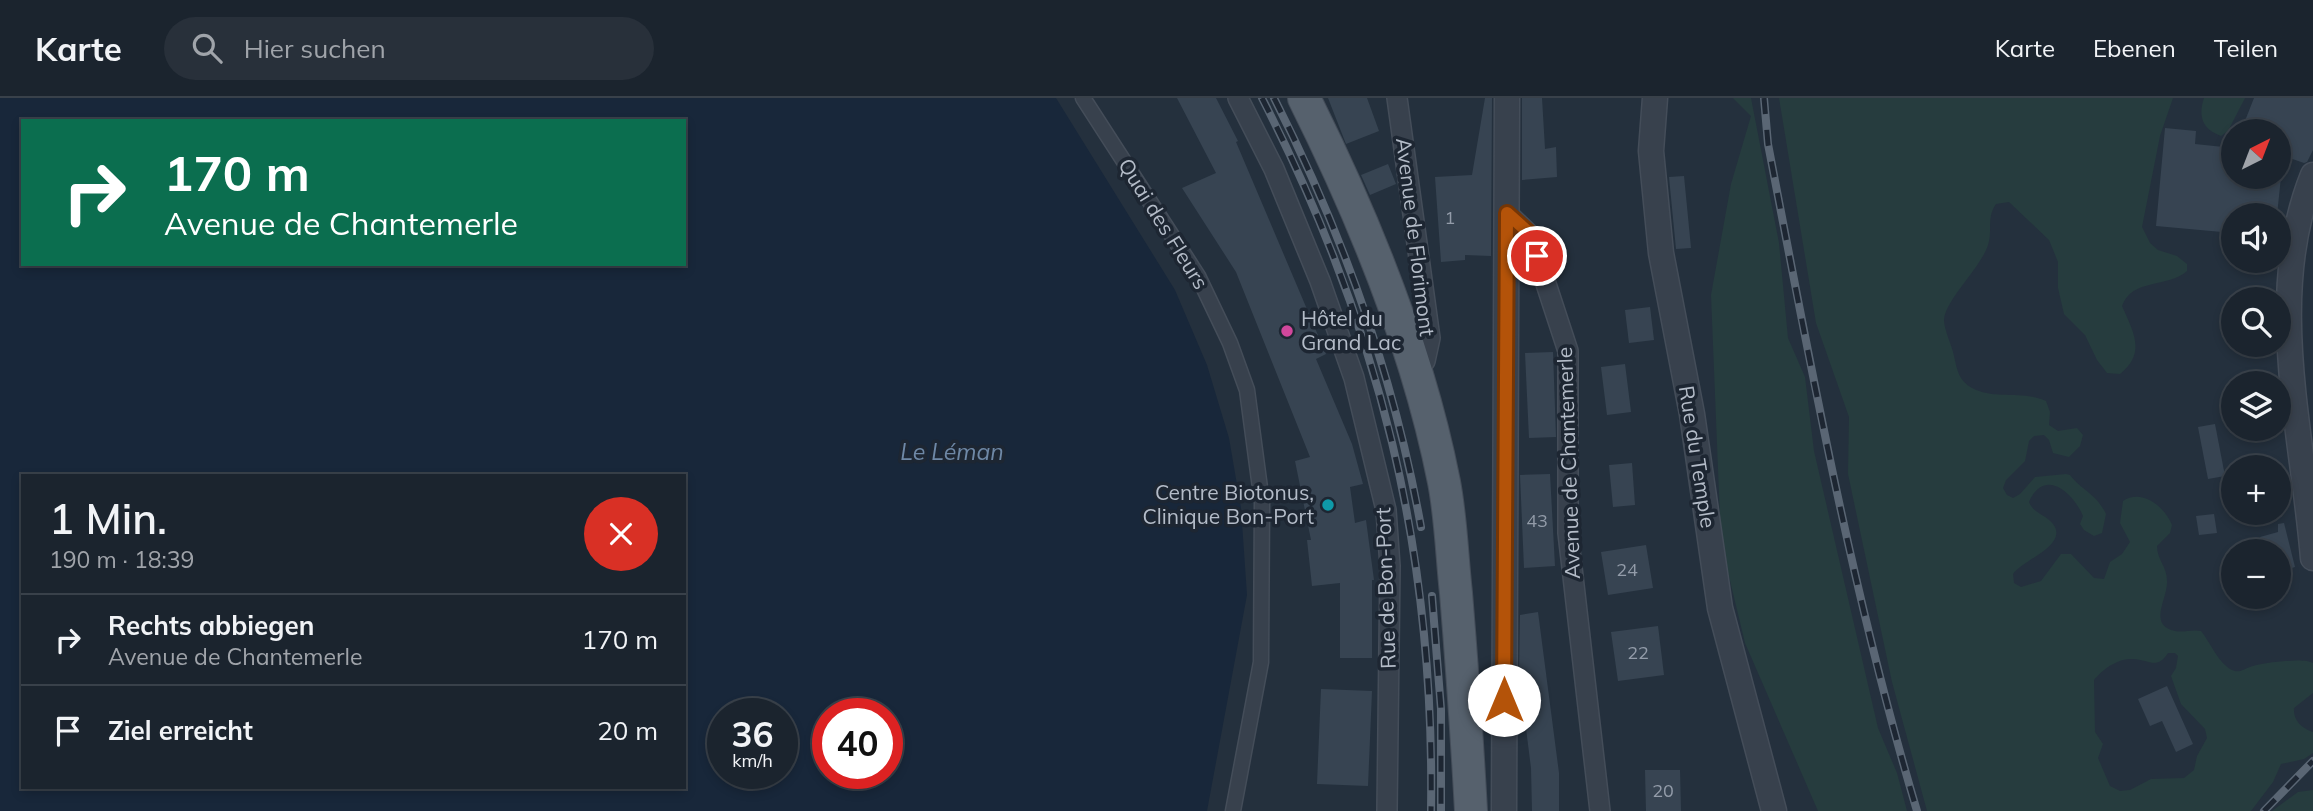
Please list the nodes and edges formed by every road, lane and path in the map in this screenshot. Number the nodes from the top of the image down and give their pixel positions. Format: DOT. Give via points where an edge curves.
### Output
graph roads {
  1 [pos="1083,98"];
  2 [pos="1238,98"];
  3 [pos="1304,98"];
  4 [pos="1397,98"];
  5 [pos="1507,98"];
  6 [pos="1655,98"];
  7 [pos="2313,175"];
  8 [pos="1507,213"];
  9 [pos="1415,372"];
  10 [pos="2313,558"];
  11 [pos="1233,811"];
  12 [pos="1387,811"];
  13 [pos="1471,811"];
  14 [pos="1504,811"];
  15 [pos="1600,811"];
  16 [pos="1774,811"];
  1 -- 11 [label="street, Quai des Fleurs" via="1198,275 1247,390 1262,503 1261,662"];
  2 -- 12 [label="street, Rue de Bon-Port" via="1274,169 1320,281 1354,378 1386,510 1390,566"];
  3 -- 9 [label="main road" via="1355,207"];
  4 -- 9 [label="street, Avenue de Florimont" via="1430,338 1425,361"];
  5 -- 8 [label="street"];
  6 -- 16 [label="street, Rue du Temple" via="1651,151 1661,253 1692,414 1720,608"];
  7 -- 10 [label="street" via="2297,226 2289,299"];
  8 -- 14 [label="street"];
  8 -- 15 [label="street, Avenue de Chantemerle" via="1530,235 1568,351 1568,533"];
  9 -- 13 [label="main road" via="1444,483 1466,707"];
}
